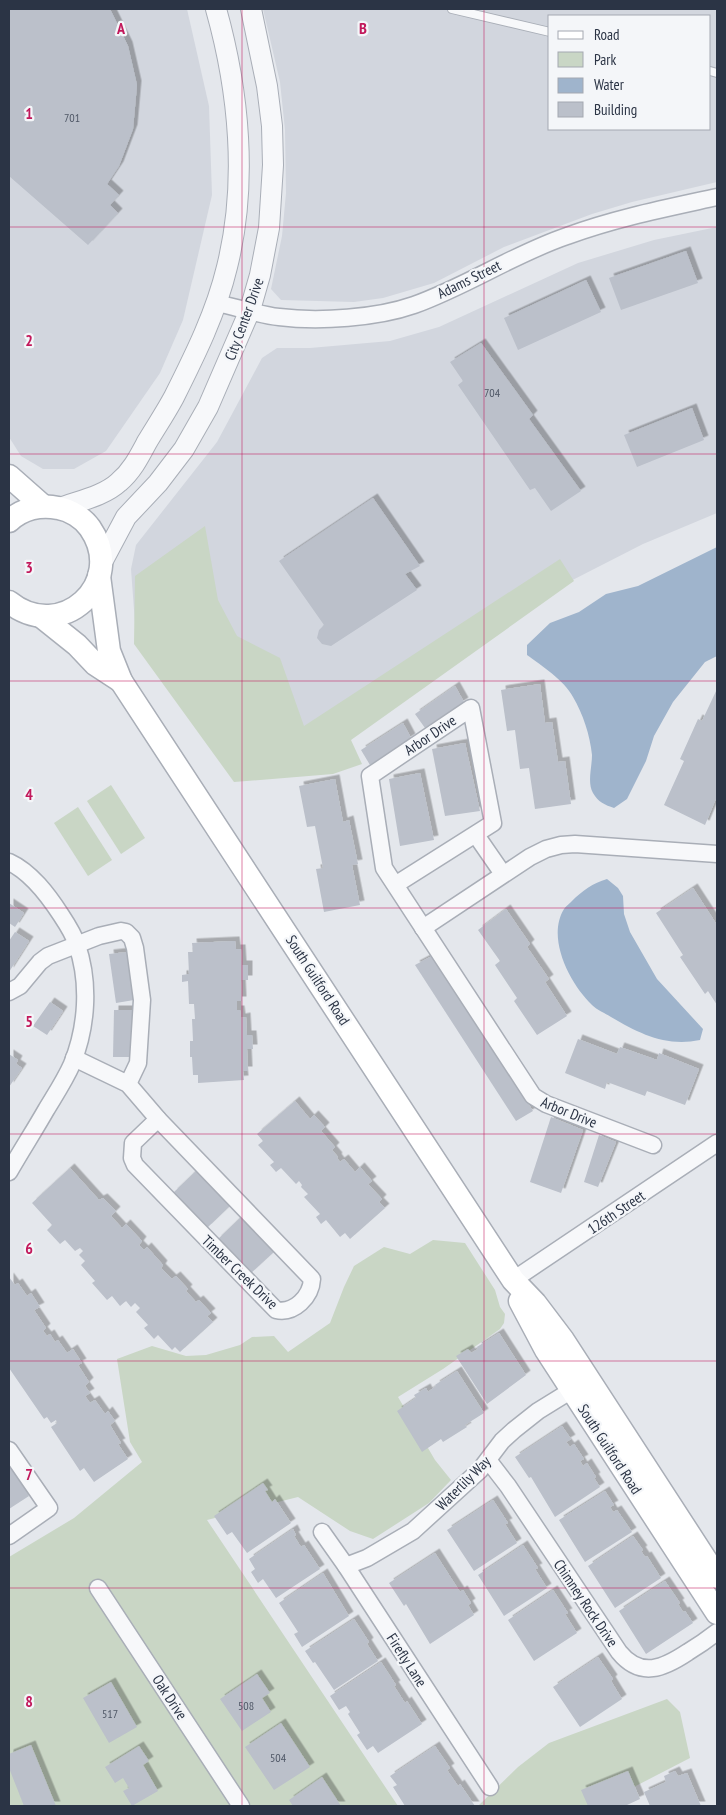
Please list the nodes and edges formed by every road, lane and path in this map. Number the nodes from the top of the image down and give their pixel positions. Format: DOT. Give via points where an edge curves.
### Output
graph roads {
  1 [pos="216,9"];
  2 [pos="250,9"];
  3 [pos="452,9"];
  4 [pos="548,32"];
  5 [pos="717,197"];
  6 [pos="216,303"];
  7 [pos="250,310"];
  8 [pos="9,476"];
  9 [pos="52,507"];
  10 [pos="9,521"];
  11 [pos="100,570"];
  12 [pos="21,612"];
  13 [pos="122,681"];
  14 [pos="476,834"];
  15 [pos="717,854"];
  16 [pos="9,862"];
  17 [pos="503,874"];
  18 [pos="395,885"];
  19 [pos="422,928"];
  20 [pos="77,945"];
  21 [pos="9,992"];
  22 [pos="74,1058"];
  23 [pos="128,1084"];
  24 [pos="158,1119"];
  25 [pos="717,1143"];
  26 [pos="653,1145"];
  27 [pos="9,1172"];
  28 [pos="513,1280"];
  29 [pos="580,1385"];
  30 [pos="9,1450"];
  31 [pos="488,1460"];
  32 [pos="322,1532"];
  33 [pos="9,1536"];
  34 [pos="346,1566"];
  35 [pos="717,1577"];
  36 [pos="98,1588"];
  37 [pos="717,1613"];
  38 [pos="717,1632"];
  39 [pos="490,1787"];
  40 [pos="241,1806"];
  1 -- 6 [label="street" via="225,41 238,127 239,185 227,267"];
  2 -- 7 [label="street, City Center Drive" via="267,86 273,165 269,228"];
  3 -- 4 [label="lane"];
  5 -- 7 [label="street, Adams Street" via="624,218 566,236 413,305 367,316 313,318 278,317"];
  6 -- 7 [label="street, Adams Street"];
  6 -- 9 [label="street" via="169,407 130,472 106,491"];
  7 -- 11 [label="street, City Center Drive" via="208,407 184,449 126,517"];
  8 -- 9 [label="main road"];
  9 -- 10 [label="main road" via="23,512"];
  9 -- 11 [label="main road, South Guilford Road" via="80,518 87,525 98,543"];
  11 -- 12 [label="main road" via="93,590 82,603 64,614"];
  11 -- 13 [label="main road, South Guilford Road" via="109,651"];
  12 -- 13 [label="main road, South Guilford Road" via="77,645 95,664"];
  13 -- 28 [label="main road, South Guilford Road"];
  14 -- 17 [label="street"];
  14 -- 18 [label="street, Arbor Drive"];
  14 -- 18 [label="street, Arbor Drive" via="493,823 471,708 370,776 384,868"];
  15 -- 17 [label="street" via="592,844 562,845 546,849"];
  16 -- 20 [label="street" via="50,897"];
  17 -- 19 [label="street"];
  18 -- 19 [label="street, Arbor Drive"];
  19 -- 26 [label="street, Arbor Drive" via="536,1099"];
  20 -- 21 [label="street" via="48,956 20,986"];
  20 -- 22 [label="street" via="84,977 85,1012"];
  20 -- 23 [label="street" via="121,931 132,938 142,1000 138,1063"];
  22 -- 23 [label="street, Timber Creek Drive"];
  22 -- 27 [label="street" via="60,1088"];
  23 -- 24 [label="street, Timber Creek Drive"];
  24 -- 24 [label="street, Timber Creek Drive" via="133,1143 135,1165 276,1310 282,1312 294,1307 307,1296 312,1279"];
  25 -- 28 [label="street, 126th Street"];
  28 -- 29 [label="main road, South Guilford Road" via="546,1350"];
  29 -- 31 [label="street, Waterlily Way" via="514,1430"];
  29 -- 35 [label="main road, South Guilford Road"];
  29 -- 37 [label="main road, South Guilford Road"];
  30 -- 33 [label="street" via="49,1508"];
  31 -- 34 [label="street, Waterlily Way" via="412,1531 367,1558"];
  31 -- 38 [label="street, Chimney Rock Drive" via="629,1662 648,1669 666,1666"];
  32 -- 34 [label="street, Firefly Lane"];
  34 -- 39 [label="street, Firefly Lane"];
  36 -- 40 [label="street, Oak Drive"];
}
